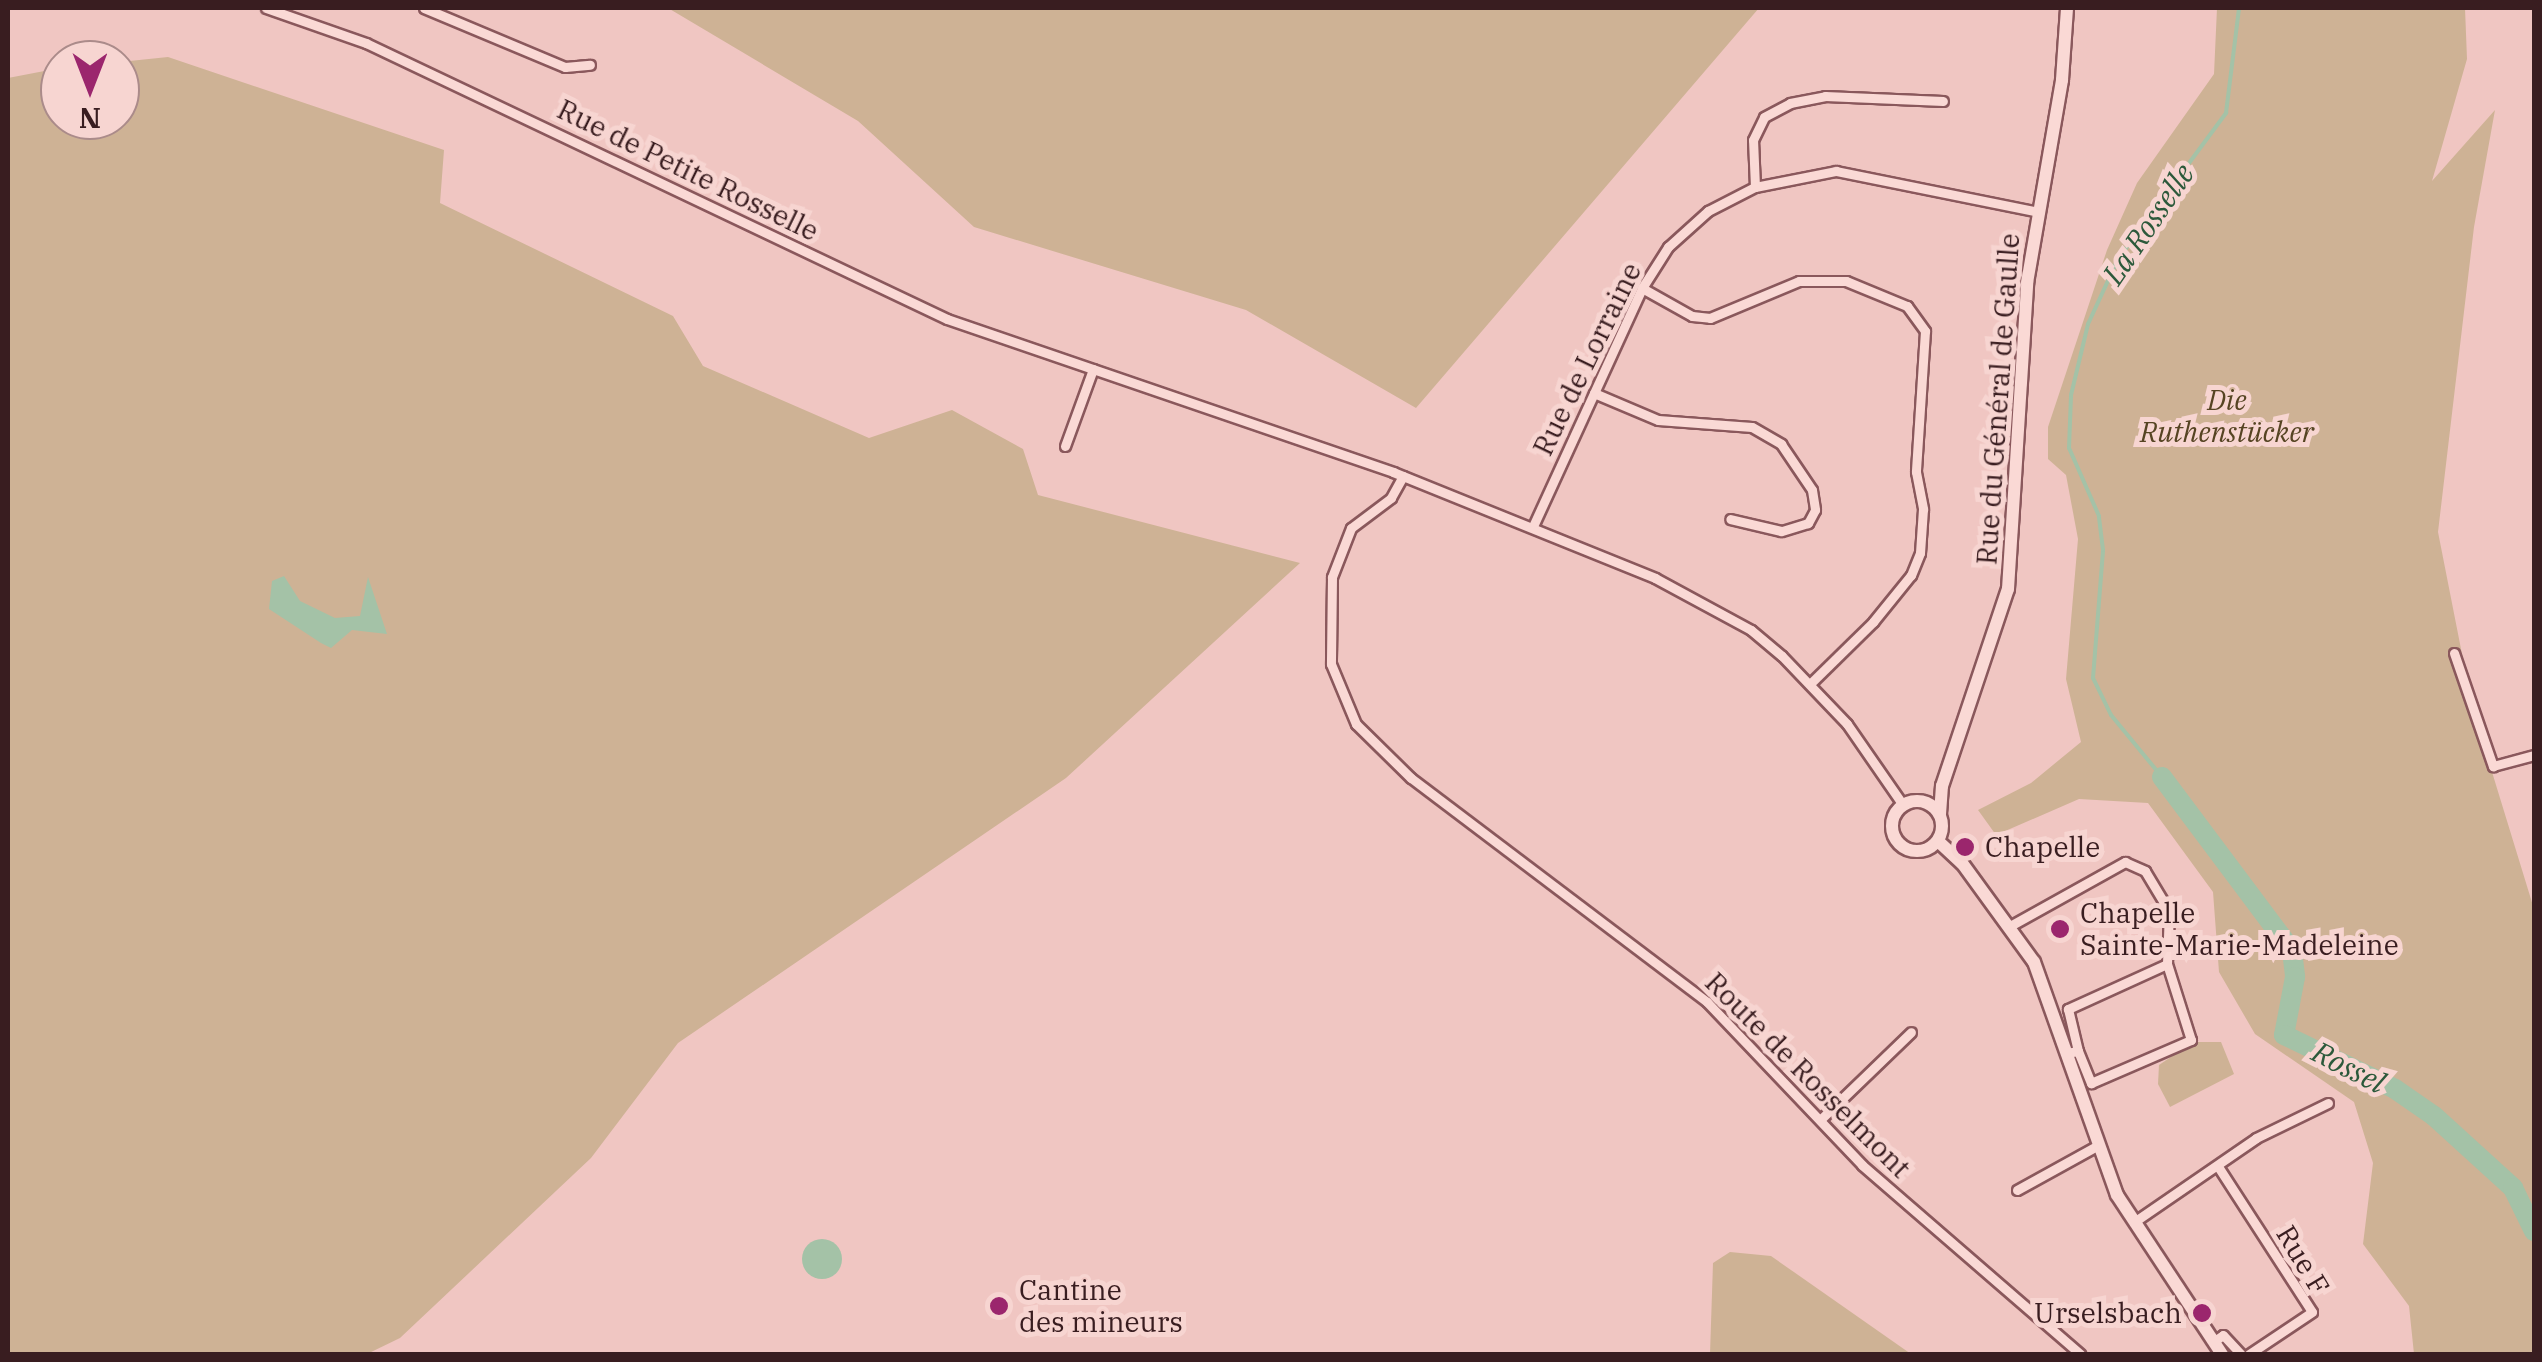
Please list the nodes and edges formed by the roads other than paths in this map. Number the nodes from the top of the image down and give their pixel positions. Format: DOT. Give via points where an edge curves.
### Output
graph roads {
  1 [pos="266,8"];
  2 [pos="424,8"];
  3 [pos="2067,8"];
  4 [pos="590,65"];
  5 [pos="1943,101"];
  6 [pos="1755,187"];
  7 [pos="2039,212"];
  8 [pos="1642,288"];
  9 [pos="1093,369"];
  10 [pos="1594,393"];
  11 [pos="1065,446"];
  12 [pos="1404,476"];
  13 [pos="1730,519"];
  14 [pos="1534,524"];
  15 [pos="2454,653"];
  16 [pos="1810,684"];
  17 [pos="2534,755"];
  18 [pos="1942,786"];
  19 [pos="1923,801"];
  20 [pos="1902,805"];
  21 [pos="1940,814"];
  22 [pos="1938,842"];
  23 [pos="2010,926"];
  24 [pos="2167,964"];
  25 [pos="1911,1032"];
  26 [pos="2072,1052"];
  27 [pos="2328,1103"];
  28 [pos="1821,1120"];
  29 [pos="2095,1146"];
  30 [pos="2219,1168"];
  31 [pos="2017,1190"];
  32 [pos="2134,1222"];
  33 [pos="2213,1342"];
  34 [pos="2080,1354"];
  35 [pos="2222,1354"];
  36 [pos="2241,1354"];
  37 [pos="2249,1354"];
  1 -- 9 [label="street, Rue de Petite Rosselle" via="366,43 947,319"];
  2 -- 4 [label="street" via="565,67"];
  3 -- 7 [label="main road, Rue du Général de Gaulle"];
  5 -- 6 [label="street" via="1826,96 1790,103 1764,117 1753,140"];
  6 -- 7 [label="street, Rue de Lorraine" via="1836,171"];
  6 -- 8 [label="street, Rue de Lorraine" via="1708,211 1668,246"];
  7 -- 18 [label="main road, Rue du Général de Gaulle" via="2020,374 2008,589"];
  8 -- 10 [label="street, Rue de Lorraine"];
  8 -- 16 [label="street" via="1710,318 1799,280 1846,281 1907,306 1925,331 1916,458 1920,554 1874,622"];
  9 -- 11 [label="street"];
  9 -- 12 [label="street, Rue de Petite Rosselle"];
  10 -- 13 [label="street" via="1658,420 1752,427 1780,444 1812,490 1808,523 1781,532"];
  10 -- 14 [label="street, Rue de Lorraine"];
  12 -- 14 [label="street, Rue de Petite Rosselle"];
  12 -- 28 [label="street, Route de Rosselmont" via="1391,498 1351,528 1332,577 1330,664 1356,724 1411,778 1707,1002"];
  14 -- 16 [label="street, Rue de Petite Rosselle" via="1751,630"];
  15 -- 17 [label="street" via="2493,766"];
  16 -- 20 [label="street, Rue de Petite Rosselle" via="1870,754"];
  18 -- 19 [label="main road"];
  18 -- 21 [label="main road, Rue du Général de Gaulle"];
  19 -- 20 [label="main road"];
  19 -- 21 [label="main road"];
  20 -- 22 [label="main road" via="1892,821 1896,840 1912,851"];
  21 -- 22 [label="main road"];
  22 -- 23 [label="main road"];
  23 -- 24 [label="street" via="2131,861 2169,911"];
  23 -- 26 [label="main road"];
  24 -- 26 [label="street" via="2068,1009"];
  24 -- 26 [label="street" via="2191,1040 2092,1083"];
  25 -- 28 [label="street"];
  26 -- 29 [label="main road"];
  27 -- 30 [label="street" via="2256,1138"];
  28 -- 34 [label="street, Route de Rosselmont" via="1862,1164"];
  29 -- 31 [label="street"];
  29 -- 32 [label="main road"];
  30 -- 32 [label="street"];
  30 -- 37 [label="street, Rue F" via="2312,1312"];
  32 -- 33 [label="main road"];
  33 -- 35 [label="main road"];
  33 -- 36 [label="street" via="2223,1335"];
}
